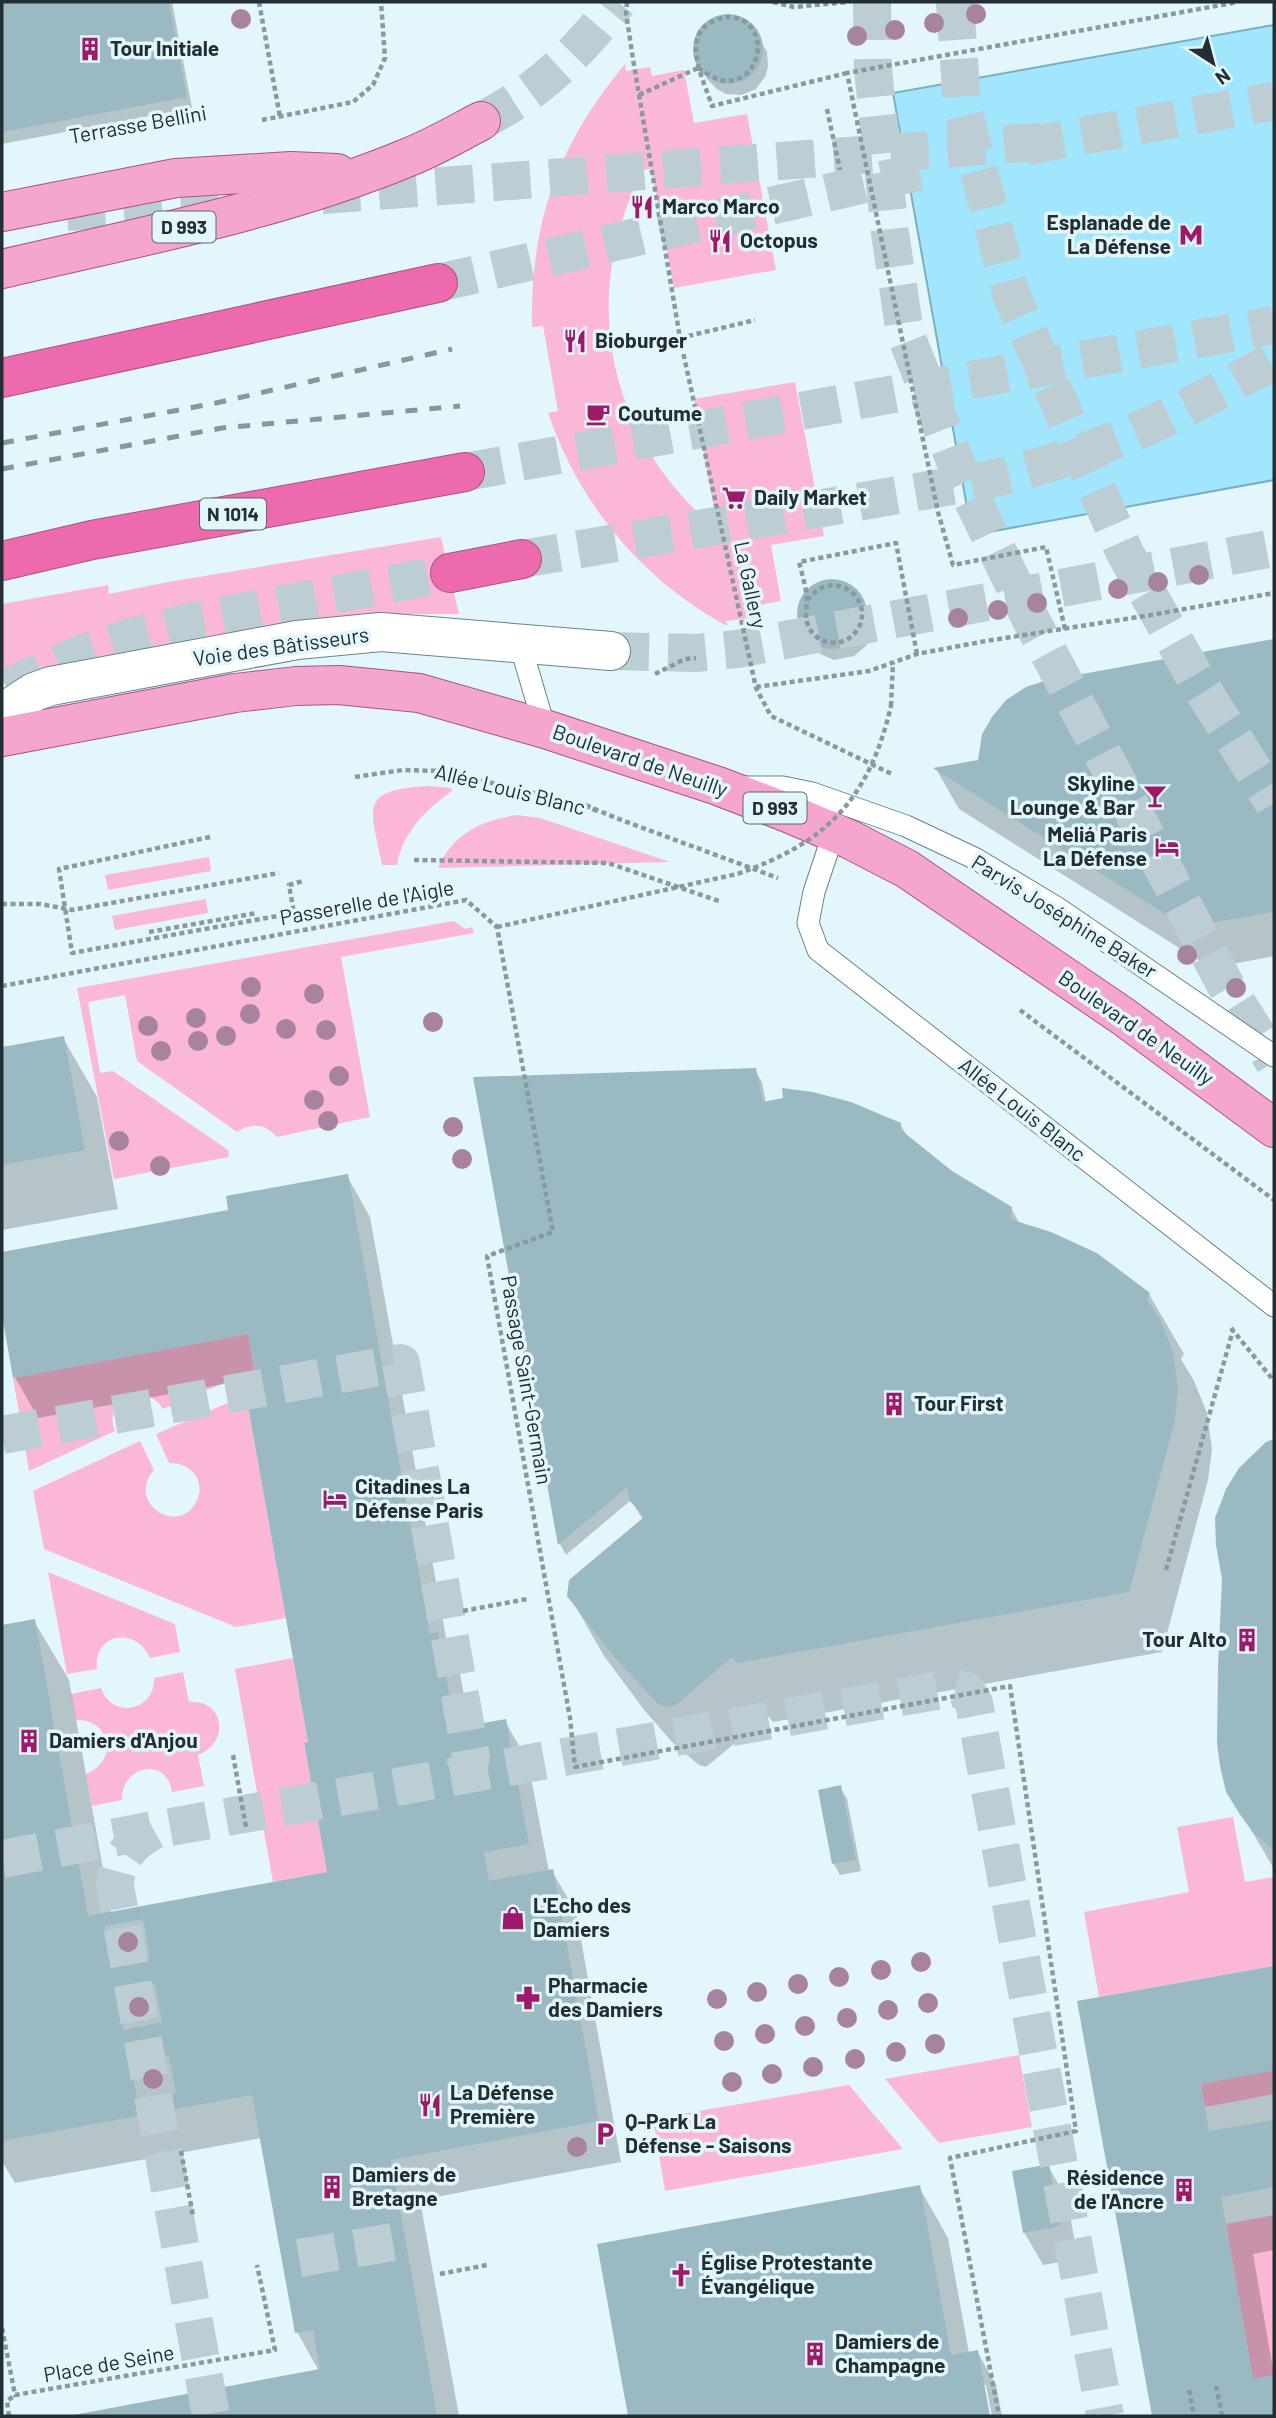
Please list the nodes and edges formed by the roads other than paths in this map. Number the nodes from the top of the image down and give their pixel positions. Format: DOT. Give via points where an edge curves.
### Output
graph roads {
  1 [pos="481,121"];
  2 [pos="364,175"];
  3 [pos="2,212"];
  4 [pos="2,269"];
  5 [pos="438,283"];
  6 [pos="2,378"];
  7 [pos="465,472"];
  8 [pos="522,559"];
  9 [pos="2,561"];
  10 [pos="450,573"];
  11 [pos="520,644"];
  12 [pos="611,651"];
  13 [pos="2,713"];
  14 [pos="545,729"];
  15 [pos="2,737"];
  16 [pos="718,786"];
  17 [pos="834,832"];
  18 [pos="1274,1056"];
  19 [pos="1274,1128"];
  20 [pos="1274,1306"];
  1 -- 2 [label="main road, D 993"];
  2 -- 3 [label="main road" via="291,171 176,178"];
  2 -- 4 [label="main road, D 993" via="209,221"];
  5 -- 6 [label="highway"];
  7 -- 9 [label="highway, N 1014" via="92,540"];
  8 -- 10 [label="highway"];
  11 -- 12 [label="street, Voie des Bâtisseurs"];
  11 -- 13 [label="street, Voie des Bâtisseurs" via="382,632 297,640 51,686"];
  11 -- 14 [label="lane"];
  14 -- 15 [label="main road, Boulevard de Neuilly / D 993" via="419,694 338,685 235,693"];
  14 -- 16 [label="main road, Boulevard de Neuilly / D 993"];
  16 -- 17 [label="main road, Boulevard de Neuilly / D 993"];
  16 -- 18 [label="lane, Parvis Joséphine Baker" via="783,787 812,793 906,826 976,859 1056,907"];
  17 -- 19 [label="main road, Boulevard de Neuilly / D 993" via="906,869 1124,1017"];
  17 -- 20 [label="lane, Allée Louis Blanc" via="808,923 818,950"];
}
